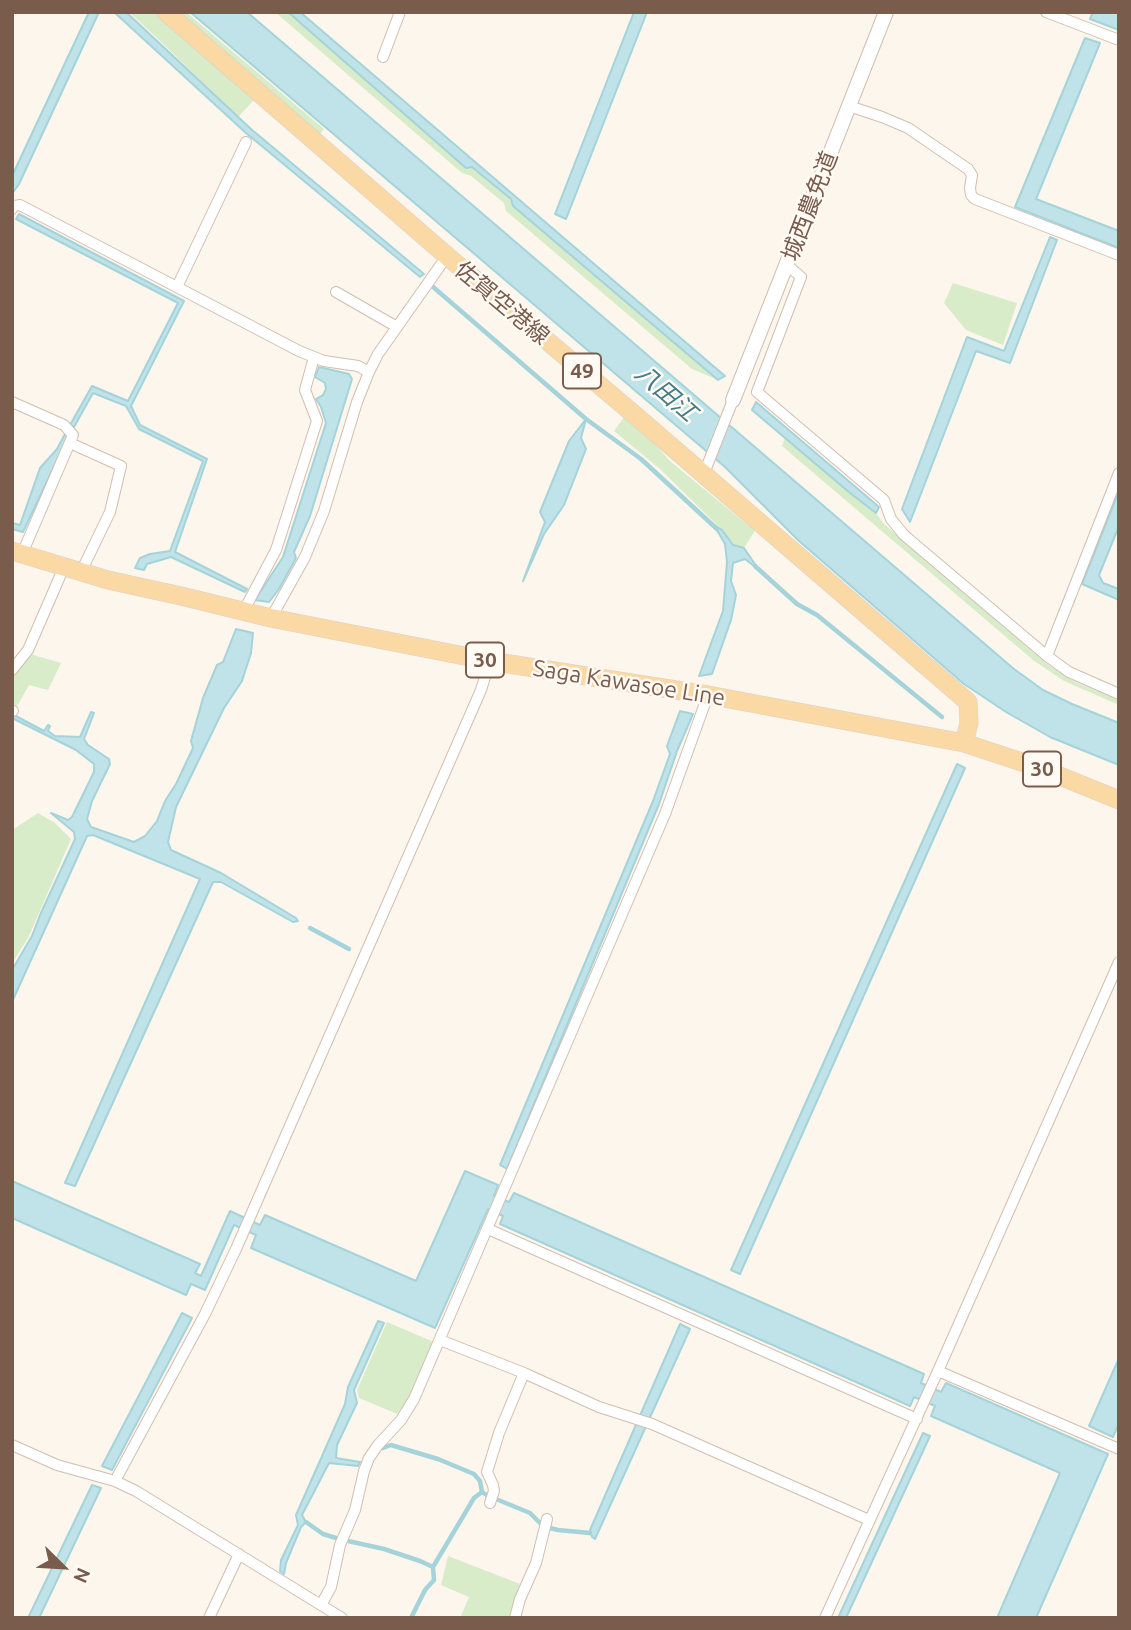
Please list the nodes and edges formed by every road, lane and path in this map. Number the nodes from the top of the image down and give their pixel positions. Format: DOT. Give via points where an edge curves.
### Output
graph roads {
  1 [pos="166,12"];
  2 [pos="400,12"];
  3 [pos="886,12"];
  4 [pos="1046,12"];
  5 [pos="1119,40"];
  6 [pos="383,57"];
  7 [pos="849,106"];
  8 [pos="246,142"];
  9 [pos="12,209"];
  10 [pos="1119,255"];
  11 [pos="447,256"];
  12 [pos="787,265"];
  13 [pos="177,287"];
  14 [pos="336,292"];
  15 [pos="397,327"];
  16 [pos="314,357"];
  17 [pos="369,372"];
  18 [pos="733,400"];
  19 [pos="12,402"];
  20 [pos="70,443"];
  21 [pos="1119,473"];
  22 [pos="704,476"];
  23 [pos="17,553"];
  24 [pos="73,569"];
  25 [pos="243,612"];
  26 [pos="271,618"];
  27 [pos="1048,656"];
  28 [pos="490,661"];
  29 [pos="12,670"];
  30 [pos="1119,694"];
  31 [pos="708,695"];
  32 [pos="964,743"];
  33 [pos="1119,800"];
  34 [pos="1119,962"];
  35 [pos="488,1229"];
  36 [pos="440,1339"];
  37 [pos="938,1371"];
  38 [pos="524,1373"];
  39 [pos="917,1419"];
  40 [pos="12,1445"];
  41 [pos="1119,1450"];
  42 [pos="116,1481"];
  43 [pos="490,1503"];
  44 [pos="547,1519"];
  45 [pos="869,1520"];
  46 [pos="239,1554"];
  47 [pos="321,1605"];
  48 [pos="209,1618"];
  49 [pos="342,1618"];
  50 [pos="515,1618"];
  51 [pos="825,1618"];
  1 -- 11 [label="main road, 佐賀空港線 / 49"];
  2 -- 6 [label="street"];
  3 -- 7 [label="street, 城西農免道"];
  4 -- 5 [label="street"];
  7 -- 10 [label="street" via="908,128 968,169 975,199"];
  7 -- 12 [label="street, 城西農免道"];
  8 -- 13 [label="street"];
  9 -- 13 [label="street" via="20,205"];
  11 -- 15 [label="street"];
  11 -- 22 [label="main road, 佐賀空港線 / 49"];
  12 -- 18 [label="street, 城西農免道"];
  12 -- 27 [label="street" via="801,277 757,392 884,500 904,535"];
  13 -- 16 [label="street"];
  14 -- 15 [label="street"];
  15 -- 17 [label="street"];
  16 -- 17 [label="street"];
  16 -- 25 [label="street" via="305,390 317,421 276,550"];
  17 -- 26 [label="street" via="324,511"];
  18 -- 22 [label="street"];
  19 -- 20 [label="street" via="64,425 73,435"];
  20 -- 23 [label="street"];
  20 -- 24 [label="street" via="121,466 110,512"];
  21 -- 27 [label="street"];
  22 -- 32 [label="main road, 佐賀空港線 / 49" via="968,702"];
  23 -- 24 [label="main road, Saga Kawasoe Line / 30"];
  24 -- 25 [label="main road, Saga Kawasoe Line / 30"];
  24 -- 29 [label="street"];
  25 -- 26 [label="main road, Saga Kawasoe Line / 30"];
  26 -- 28 [label="main road, Saga Kawasoe Line / 30"];
  27 -- 30 [label="street" via="1069,672"];
  28 -- 31 [label="main road, Saga Kawasoe Line / 30"];
  28 -- 42 [label="street" via="243,1233"];
  31 -- 32 [label="main road, Saga Kawasoe Line / 30"];
  31 -- 35 [label="street" via="664,814"];
  32 -- 33 [label="main road, Saga Kawasoe Line / 30"];
  34 -- 37 [label="street"];
  35 -- 36 [label="street"];
  35 -- 39 [label="street"];
  36 -- 38 [label="street"];
  36 -- 47 [label="street" via="414,1399 369,1458 331,1587"];
  37 -- 39 [label="street"];
  37 -- 41 [label="street"];
  38 -- 43 [label="street" via="487,1472 494,1491"];
  38 -- 45 [label="street"];
  39 -- 45 [label="street"];
  40 -- 42 [label="street" via="57,1465"];
  42 -- 46 [label="street"];
  44 -- 50 [label="street"];
  45 -- 51 [label="street"];
  46 -- 47 [label="street"];
  46 -- 48 [label="street"];
  47 -- 49 [label="street"];
}
